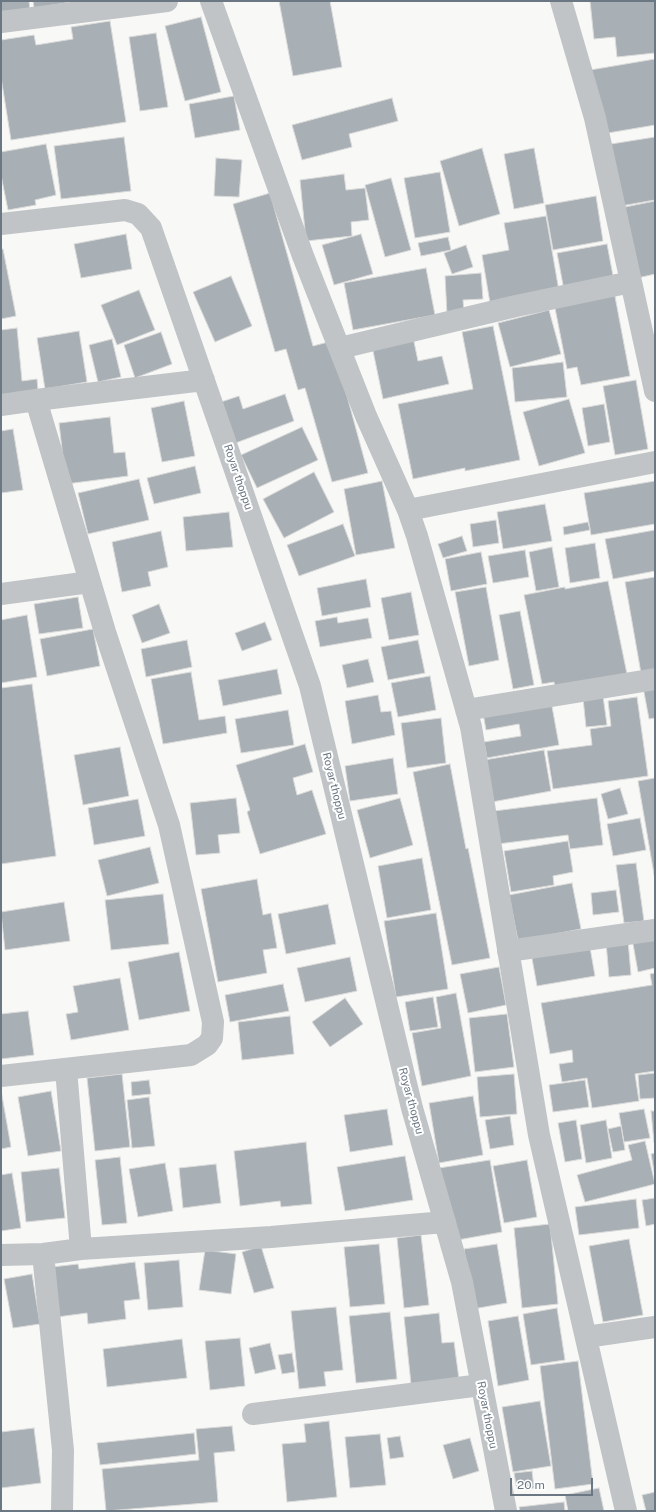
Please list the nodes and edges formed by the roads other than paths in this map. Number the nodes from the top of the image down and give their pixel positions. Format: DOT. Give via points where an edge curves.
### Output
graph roads {
  1 [pos="167,1"];
  2 [pos="211,1"];
  3 [pos="561,1"];
  4 [pos="1,22"];
  5 [pos="1,224"];
  6 [pos="631,282"];
  7 [pos="340,348"];
  8 [pos="204,380"];
  9 [pos="655,391"];
  10 [pos="36,400"];
  11 [pos="1,405"];
  12 [pos="655,462"];
  13 [pos="408,510"];
  14 [pos="90,582"];
  15 [pos="1,594"];
  16 [pos="655,679"];
  17 [pos="466,710"];
  18 [pos="655,930"];
  19 [pos="508,950"];
  20 [pos="66,1069"];
  21 [pos="1,1076"];
  22 [pos="445,1222"];
  23 [pos="81,1249"];
  24 [pos="43,1254"];
  25 [pos="1,1255"];
  26 [pos="655,1327"];
  27 [pos="586,1337"];
  28 [pos="482,1385"];
  29 [pos="253,1414"];
  30 [pos="62,1511"];
  31 [pos="506,1511"];
  32 [pos="626,1511"];
  1 -- 4 [label="street"];
  2 -- 7 [label="street" via="303,256"];
  3 -- 6 [label="street" via="595,118"];
  5 -- 8 [label="street, Royar thoppu" via="125,210 138,214 151,228"];
  6 -- 7 [label="street" via="516,306"];
  6 -- 9 [label="street"];
  7 -- 13 [label="street" via="366,416"];
  8 -- 10 [label="street"];
  8 -- 22 [label="street, Royar thoppu" via="310,686 412,1108"];
  10 -- 11 [label="street"];
  10 -- 14 [label="street"];
  12 -- 13 [label="street"];
  13 -- 17 [label="street" via="420,543"];
  14 -- 15 [label="street"];
  14 -- 20 [label="street" via="170,826 213,1022 212,1038 207,1045 191,1055"];
  16 -- 17 [label="street"];
  17 -- 19 [label="street"];
  18 -- 19 [label="street"];
  19 -- 27 [label="street" via="539,1135"];
  20 -- 21 [label="street"];
  20 -- 23 [label="street"];
  22 -- 23 [label="street" via="271,1237"];
  22 -- 28 [label="street, Royar thoppu" via="462,1282"];
  23 -- 24 [label="street"];
  24 -- 25 [label="street"];
  24 -- 30 [label="street" via="63,1450"];
  26 -- 27 [label="street"];
  27 -- 32 [label="street"];
  28 -- 29 [label="street"];
  28 -- 31 [label="street, Royar thoppu"];
}
